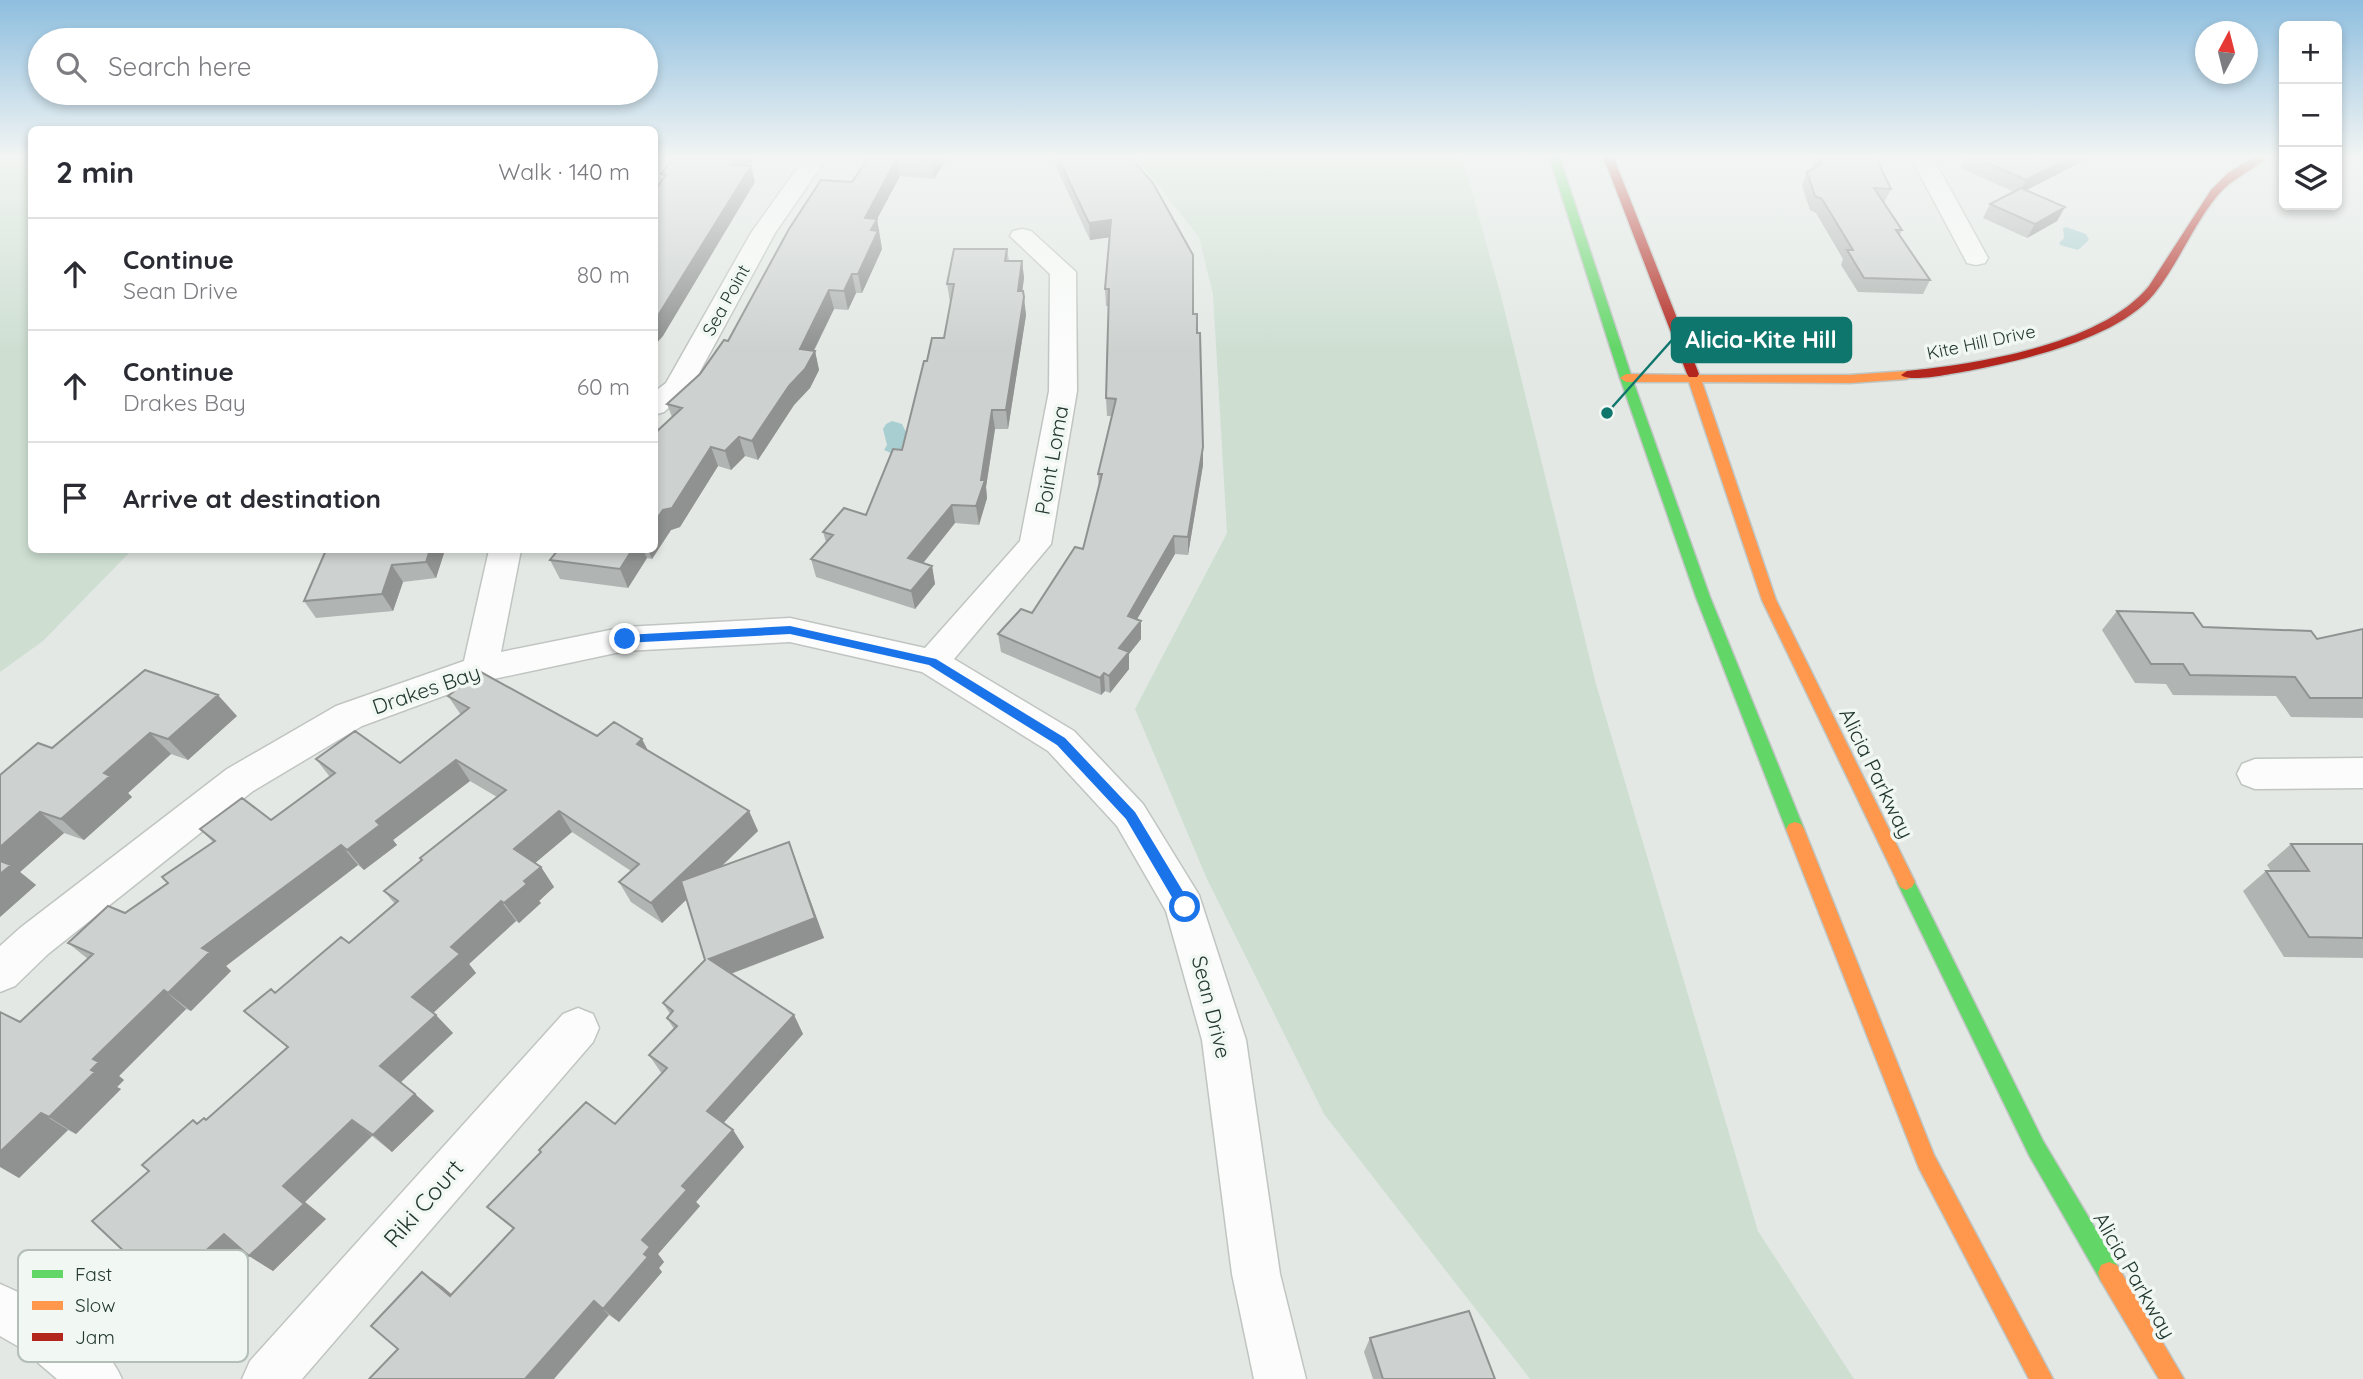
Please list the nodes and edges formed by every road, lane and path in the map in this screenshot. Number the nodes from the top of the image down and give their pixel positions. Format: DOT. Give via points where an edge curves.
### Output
graph roads {
  1 [pos="772,220"];
  2 [pos="1575,220"];
  3 [pos="1633,220"];
  4 [pos="1956,220"];
  5 [pos="2197,220"];
  6 [pos="1022,236"];
  7 [pos="1976,258"];
  8 [pos="1626,378"];
  9 [pos="1695,378"];
  10 [pos="658,403"];
  11 [pos="504,553"];
  12 [pos="932,662"];
  13 [pos="480,669"];
  14 [pos="2363,773"];
  15 [pos="2255,774"];
  16 [pos="0,973"];
  17 [pos="578,1028"];
  18 [pos="0,1309"];
  19 [pos="18,1319"];
  20 [pos="76,1362"];
  21 [pos="96,1379"];
  22 [pos="268,1379"];
  23 [pos="1280,1379"];
  24 [pos="2041,1379"];
  25 [pos="2172,1379"];
  1 -- 10 [label="street, Sea Point" via="677,388"];
  2 -- 8 [label="main road"];
  3 -- 9 [label="main road, Alicia Parkway"];
  4 -- 7 [label="street"];
  5 -- 9 [label="main road, Kite Hill Drive" via="2170,265 2137,305 2038,351 1948,372 1850,379"];
  6 -- 12 [label="street, Point Loma" via="1063,272 1063,391 1035,544"];
  8 -- 9 [label="main road, Kite Hill Drive"];
  8 -- 24 [label="main road" via="1703,597 1926,1161"];
  9 -- 25 [label="main road, Alicia Parkway" via="1769,600 2036,1148"];
  11 -- 13 [label="street"];
  12 -- 13 [label="street, Drakes Bay" via="790,630 625,639"];
  12 -- 23 [label="street, Sean Drive" via="1061,741 1130,816 1185,907 1223,1040 1256,1275"];
  13 -- 16 [label="street, Drakes Bay" via="349,716 240,780"];
  14 -- 15 [label="street"];
  17 -- 22 [label="street, Riki Court"];
  18 -- 19 [label="street"];
  20 -- 21 [label="street"];
}
